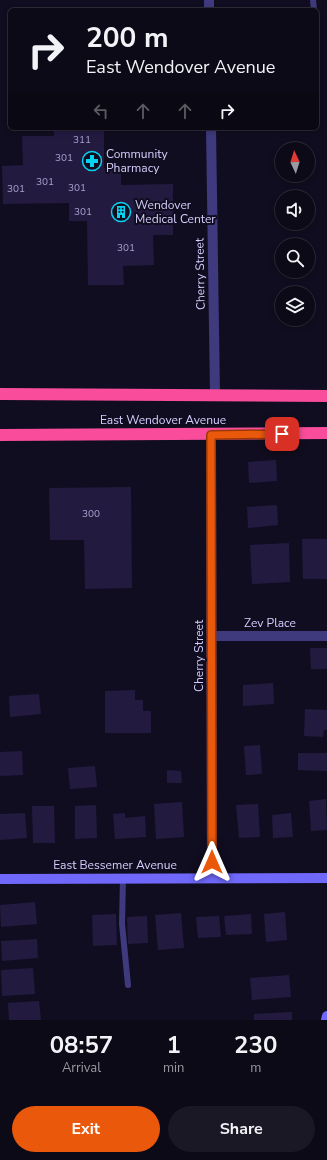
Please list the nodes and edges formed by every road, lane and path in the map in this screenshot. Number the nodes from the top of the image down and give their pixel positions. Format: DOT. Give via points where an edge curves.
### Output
graph roads {
  1 [pos="211,130"];
  2 [pos="0,394"];
  3 [pos="215,395"];
  4 [pos="327,396"];
  5 [pos="327,433"];
  6 [pos="0,435"];
  7 [pos="211,435"];
  8 [pos="212,636"];
  9 [pos="327,636"];
  10 [pos="122,878"];
  11 [pos="212,878"];
  12 [pos="327,878"];
  13 [pos="0,879"];
  14 [pos="128,985"];
  15 [pos="327,1016"];
  16 [pos="326,1020"];
  1 -- 3 [label="street, Cherry Street"];
  2 -- 3 [label="highway, East Wendover Avenue"];
  3 -- 4 [label="highway, East Wendover Avenue"];
  5 -- 7 [label="highway, East Wendover Avenue"];
  6 -- 7 [label="highway, East Wendover Avenue"];
  7 -- 8 [label="street, Cherry Street"];
  8 -- 9 [label="street, Zev Place"];
  8 -- 11 [label="street, Cherry Street"];
  10 -- 11 [label="main road, East Bessemer Avenue"];
  10 -- 13 [label="main road, East Bessemer Avenue"];
  10 -- 14 [label="lane" via="122,924"];
  11 -- 12 [label="main road, East Bessemer Avenue"];
  15 -- 16 [label="main road"];
}
